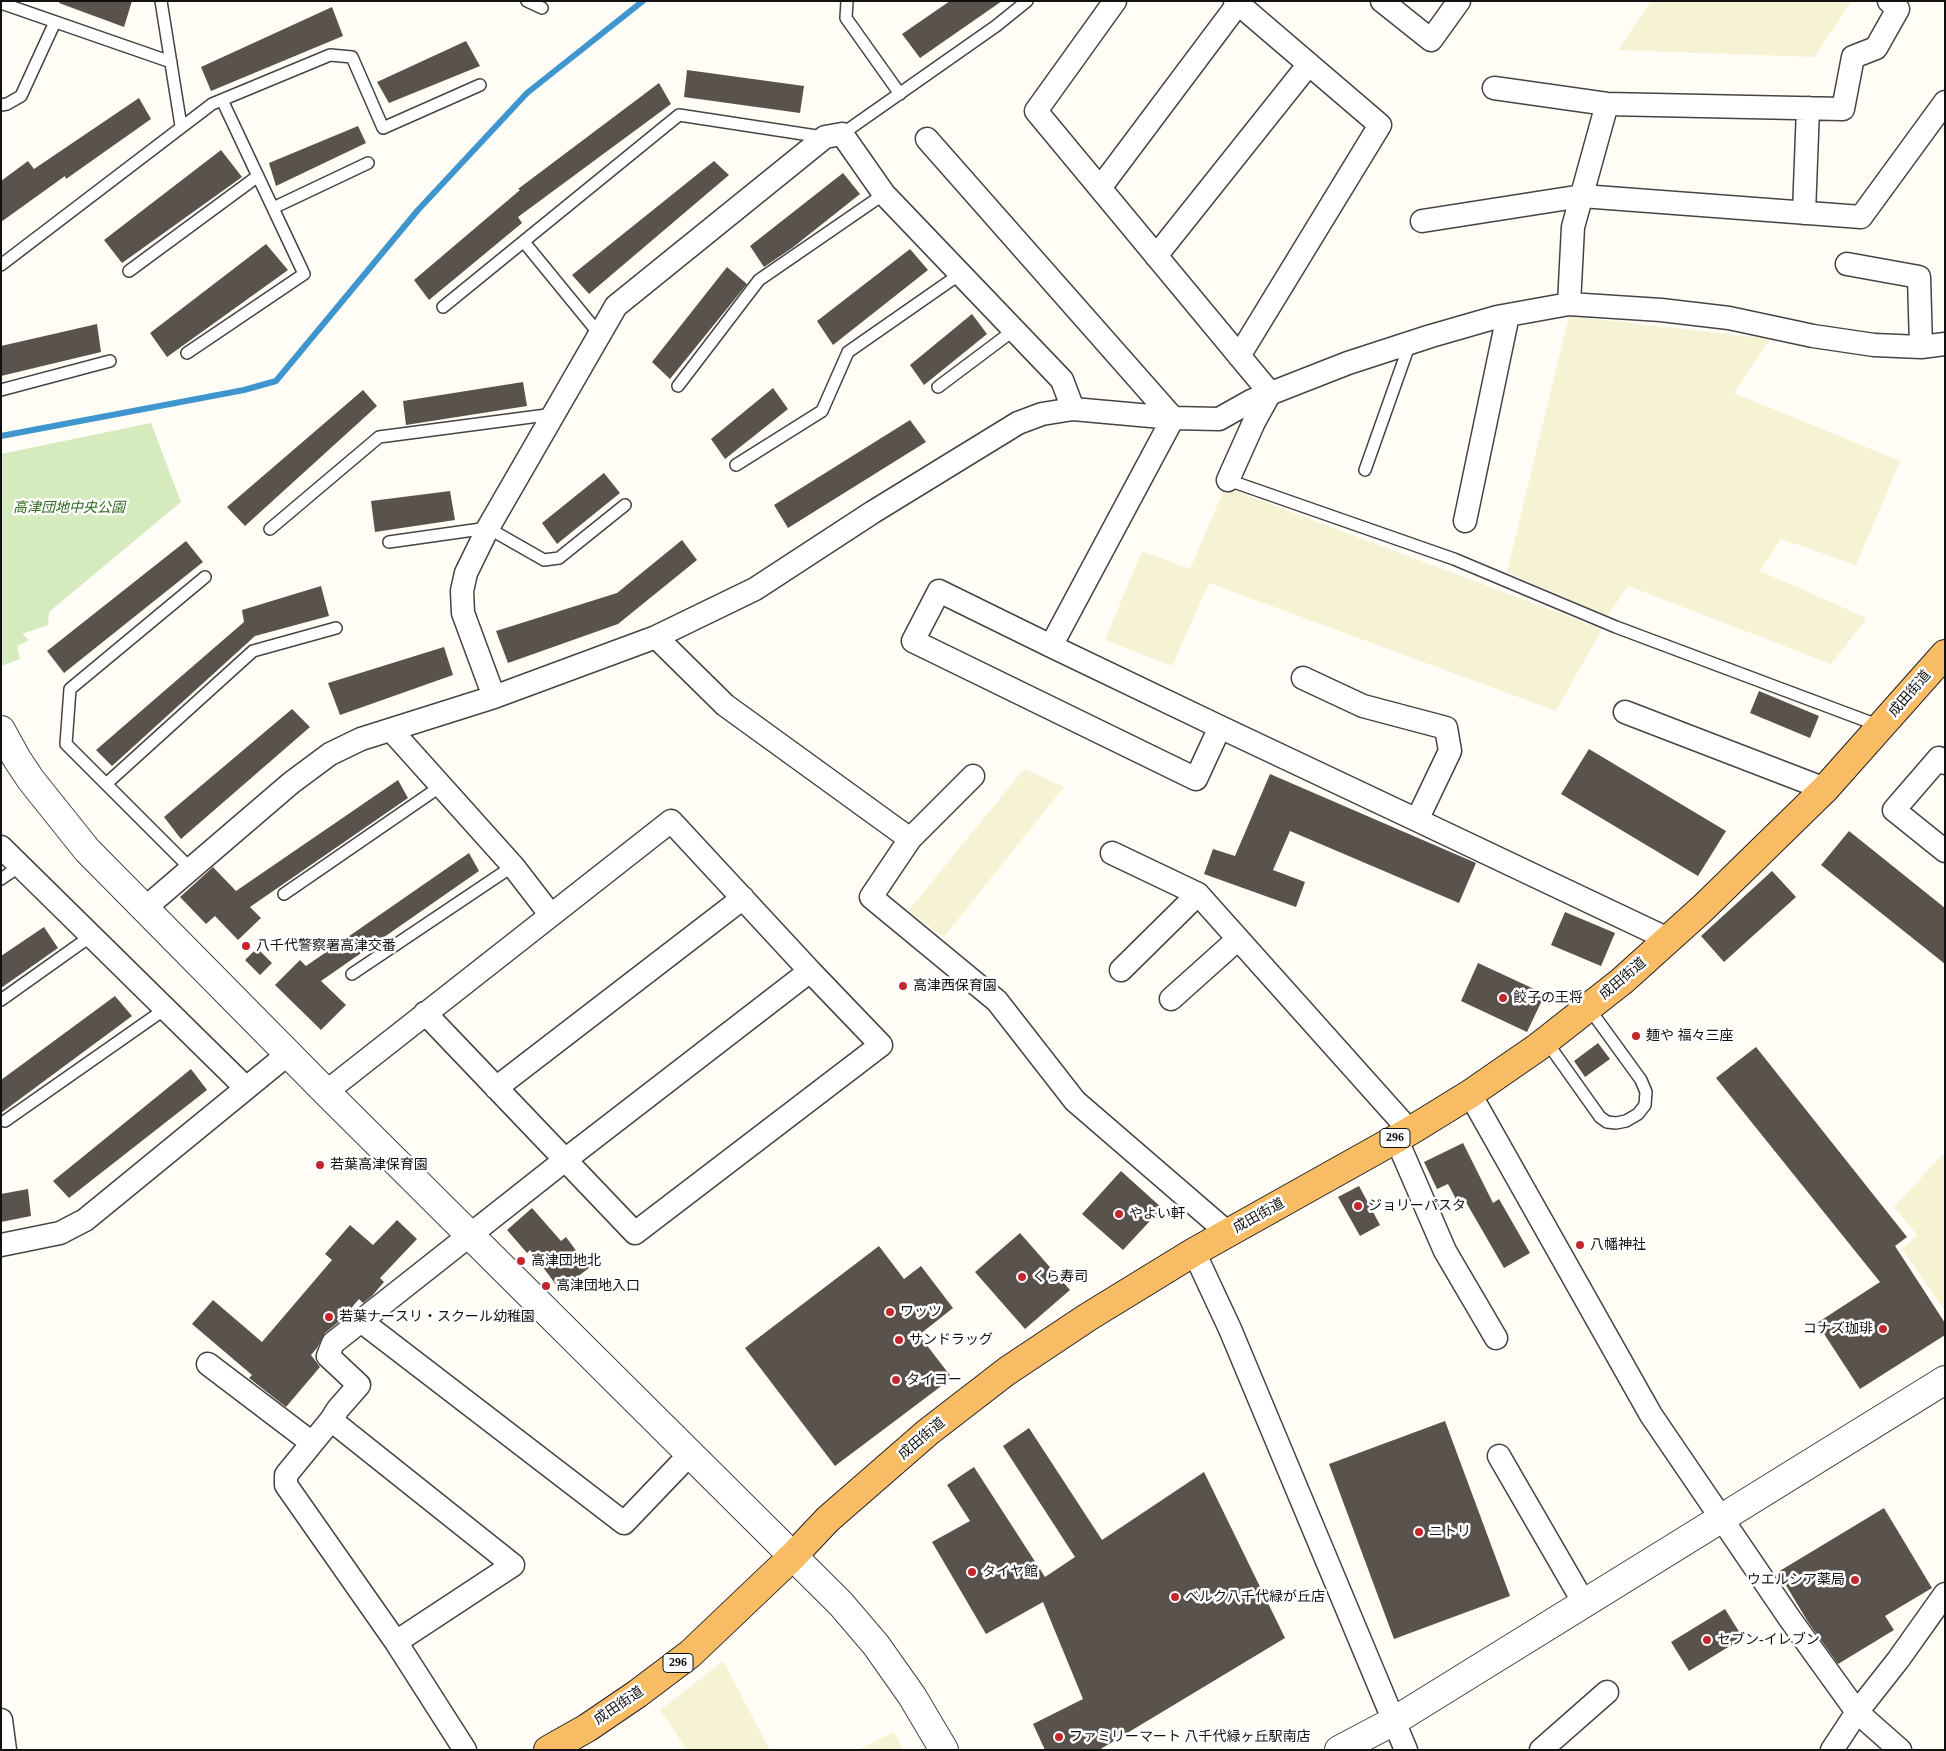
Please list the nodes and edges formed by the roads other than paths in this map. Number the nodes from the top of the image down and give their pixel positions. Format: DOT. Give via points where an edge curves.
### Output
graph roads {
  1 [pos="161,1"];
  2 [pos="527,1"];
  3 [pos="847,1"];
  4 [pos="1027,1"];
  5 [pos="1115,1"];
  6 [pos="1382,1"];
  7 [pos="1459,1"];
  8 [pos="1890,1"];
  9 [pos="1,2"];
  10 [pos="1236,2"];
  11 [pos="542,8"];
  12 [pos="55,22"];
  13 [pos="171,62"];
  14 [pos="1309,64"];
  15 [pos="480,84"];
  16 [pos="1494,88"];
  17 [pos="900,94"];
  18 [pos="222,100"];
  19 [pos="1945,102"];
  20 [pos="1606,104"];
  21 [pos="1,105"];
  22 [pos="1808,108"];
  23 [pos="181,126"];
  24 [pos="834,136"];
  25 [pos="927,139"];
  26 [pos="368,163"];
  27 [pos="258,176"];
  28 [pos="1100,188"];
  29 [pos="884,194"];
  30 [pos="1582,196"];
  31 [pos="273,208"];
  32 [pos="1804,213"];
  33 [pos="1422,221"];
  34 [pos="524,242"];
  35 [pos="1156,256"];
  36 [pos="1848,264"];
  37 [pos="1,265"];
  38 [pos="129,271"];
  39 [pos="960,274"];
  40 [pos="1569,304"];
  41 [pos="443,307"];
  42 [pos="1508,315"];
  43 [pos="1014,330"];
  44 [pos="600,335"];
  45 [pos="1410,343"];
  46 [pos="1945,344"];
  47 [pos="1921,347"];
  48 [pos="187,353"];
  49 [pos="1240,356"];
  50 [pos="110,362"];
  51 [pos="678,386"];
  52 [pos="938,387"];
  53 [pos="1,390"];
  54 [pos="1270,393"];
  55 [pos="1073,409"];
  56 [pos="554,414"];
  57 [pos="1173,418"];
  58 [pos="736,464"];
  59 [pos="1365,470"];
  60 [pos="1228,480"];
  61 [pos="625,505"];
  62 [pos="1464,521"];
  63 [pos="488,528"];
  64 [pos="270,529"];
  65 [pos="389,542"];
  66 [pos="205,577"];
  67 [pos="336,628"];
  68 [pos="656,637"];
  69 [pos="1051,646"];
  70 [pos="1945,654"];
  71 [pos="1302,678"];
  72 [pos="494,697"];
  73 [pos="1625,712"];
  74 [pos="1220,727"];
  75 [pos="1882,727"];
  76 [pos="1,730"];
  77 [pos="391,730"];
  78 [pos="1945,763"];
  79 [pos="973,776"];
  80 [pos="106,784"];
  81 [pos="441,786"];
  82 [pos="1825,789"];
  83 [pos="1417,820"];
  84 [pos="910,839"];
  85 [pos="1,847"];
  86 [pos="1945,851"];
  87 [pos="1112,853"];
  88 [pos="20,866"];
  89 [pos="512,866"];
  90 [pos="191,869"];
  91 [pos="1,879"];
  92 [pos="284,894"];
  93 [pos="1198,894"];
  94 [pos="743,898"];
  95 [pos="144,910"];
  96 [pos="550,914"];
  97 [pos="91,936"];
  98 [pos="1238,939"];
  99 [pos="1668,939"];
  100 [pos="1121,970"];
  101 [pos="810,971"];
  102 [pos="352,974"];
  103 [pos="1171,999"];
  104 [pos="1,1000"];
  105 [pos="1588,1007"];
  106 [pos="165,1009"];
  107 [pos="425,1013"];
  108 [pos="1546,1041"];
  109 [pos="288,1054"];
  110 [pos="246,1088"];
  111 [pos="496,1088"];
  112 [pos="326,1092"];
  113 [pos="1470,1094"];
  114 [pos="5,1121"];
  115 [pos="1403,1134"];
  116 [pos="565,1160"];
  117 [pos="1228,1233"];
  118 [pos="470,1234"];
  119 [pos="1,1246"];
  120 [pos="1194,1252"];
  121 [pos="361,1321"];
  122 [pos="1496,1338"];
  123 [pos="208,1364"];
  124 [pos="1945,1380"];
  125 [pos="331,1420"];
  126 [pos="312,1443"];
  127 [pos="690,1454"];
  128 [pos="1499,1456"];
  129 [pos="1720,1518"];
  130 [pos="793,1556"];
  131 [pos="1945,1594"];
  132 [pos="1584,1602"];
  133 [pos="396,1642"];
  134 [pos="1607,1692"];
  135 [pos="1857,1712"];
  136 [pos="1,1720"];
  137 [pos="1394,1720"];
  138 [pos="5,1750"];
  139 [pos="465,1750"];
  140 [pos="548,1750"];
  141 [pos="944,1750"];
  142 [pos="1339,1750"];
  143 [pos="1406,1750"];
  144 [pos="1540,1750"];
  145 [pos="1832,1750"];
  146 [pos="1900,1750"];
  1 -- 13 [label="lane"];
  2 -- 11 [label="lane"];
  3 -- 17 [label="lane" via="846,18"];
  4 -- 17 [label="lane"];
  5 -- 28 [label="street" via="1036,111"];
  6 -- 7 [label="street" via="1431,40"];
  8 -- 22 [label="street" via="1898,9 1876,48 1853,57 1843,109"];
  9 -- 12 [label="lane"];
  10 -- 14 [label="street"];
  10 -- 28 [label="street"];
  12 -- 13 [label="lane"];
  12 -- 21 [label="lane" via="21,96"];
  13 -- 23 [label="lane"];
  14 -- 35 [label="street"];
  14 -- 49 [label="street" via="1380,125"];
  15 -- 18 [label="lane" via="383,128 352,57 330,55"];
  16 -- 20 [label="street"];
  17 -- 24 [label="lane"];
  18 -- 23 [label="lane"];
  18 -- 27 [label="lane"];
  19 -- 32 [label="street" via="1861,217"];
  20 -- 22 [label="street"];
  20 -- 30 [label="street"];
  22 -- 32 [label="street"];
  23 -- 37 [label="lane"];
  24 -- 29 [label="street"];
  24 -- 34 [label="lane" via="679,115"];
  24 -- 44 [label="street" via="616,306"];
  25 -- 57 [label="street"];
  26 -- 31 [label="lane"];
  27 -- 31 [label="lane"];
  27 -- 38 [label="lane"];
  28 -- 35 [label="street"];
  29 -- 39 [label="street"];
  29 -- 51 [label="lane" via="759,280"];
  30 -- 32 [label="street"];
  30 -- 33 [label="street"];
  30 -- 40 [label="street" via="1573,227"];
  31 -- 48 [label="lane" via="304,274"];
  34 -- 41 [label="lane"];
  34 -- 44 [label="lane"];
  35 -- 49 [label="street"];
  36 -- 47 [label="street" via="1919,277"];
  39 -- 43 [label="street"];
  39 -- 58 [label="lane" via="848,352 822,411"];
  40 -- 42 [label="street"];
  40 -- 47 [label="street" via="1729,318 1813,336 1874,345"];
  42 -- 45 [label="street"];
  42 -- 62 [label="street"];
  43 -- 52 [label="lane"];
  43 -- 55 [label="street" via="1062,380"];
  44 -- 56 [label="street"];
  45 -- 54 [label="street"];
  45 -- 59 [label="lane"];
  46 -- 47 [label="street"];
  49 -- 54 [label="street"];
  50 -- 53 [label="lane"];
  54 -- 57 [label="street" via="1219,419"];
  54 -- 60 [label="street"];
  55 -- 57 [label="street"];
  55 -- 68 [label="street" via="1018,422 755,589"];
  56 -- 63 [label="street"];
  56 -- 64 [label="lane" via="379,436"];
  57 -- 69 [label="street"];
  60 -- 75 [label="lane" via="1454,559 1616,627"];
  61 -- 63 [label="lane" via="559,558 544,560"];
  63 -- 65 [label="lane"];
  63 -- 72 [label="street" via="466,573 462,591 463,613"];
  66 -- 80 [label="lane" via="70,689 66,744"];
  67 -- 80 [label="lane" via="253,651"];
  68 -- 72 [label="street"];
  68 -- 84 [label="street" via="726,705"];
  69 -- 74 [label="street"];
  69 -- 74 [label="street" via="939,591 913,641 1196,778"];
  70 -- 75 [label="highway, 成田街道 / 296"];
  71 -- 83 [label="street" via="1363,706 1446,728 1450,751"];
  72 -- 77 [label="street"];
  73 -- 82 [label="street"];
  74 -- 83 [label="street"];
  75 -- 82 [label="highway, 成田街道 / 296"];
  76 -- 95 [label="street" via="17,759 59,816"];
  77 -- 81 [label="street"];
  77 -- 90 [label="street" via="361,739 330,754 291,783"];
  78 -- 86 [label="street" via="1939,758 1894,810"];
  79 -- 84 [label="street"];
  80 -- 90 [label="lane"];
  81 -- 89 [label="street"];
  81 -- 92 [label="lane"];
  82 -- 99 [label="highway, 成田街道 / 296"];
  83 -- 99 [label="street"];
  84 -- 117 [label="street" via="871,897 996,1002 1076,1101"];
  85 -- 88 [label="street"];
  87 -- 93 [label="street"];
  88 -- 91 [label="lane"];
  88 -- 97 [label="street"];
  89 -- 96 [label="street"];
  89 -- 102 [label="lane"];
  90 -- 95 [label="street"];
  93 -- 98 [label="street"];
  93 -- 100 [label="street"];
  94 -- 96 [label="street" via="671,821"];
  94 -- 101 [label="street"];
  94 -- 111 [label="street"];
  95 -- 109 [label="street"];
  96 -- 107 [label="street"];
  97 -- 104 [label="lane"];
  97 -- 106 [label="street"];
  98 -- 103 [label="street"];
  98 -- 115 [label="street"];
  99 -- 105 [label="highway, 成田街道 / 296"];
  101 -- 116 [label="street"];
  101 -- 116 [label="street" via="881,1045 635,1233"];
  105 -- 108 [label="highway, 成田街道 / 296"];
  105 -- 108 [label="lane" via="1641,1080 1646,1092 1645,1105 1638,1114 1616,1123 1600,1117"];
  106 -- 110 [label="street"];
  106 -- 114 [label="lane"];
  107 -- 111 [label="street"];
  107 -- 112 [label="street"];
  108 -- 113 [label="highway, 成田街道 / 296"];
  109 -- 110 [label="street"];
  109 -- 112 [label="street"];
  110 -- 119 [label="street" via="85,1220 60,1233"];
  111 -- 116 [label="street"];
  112 -- 118 [label="street"];
  113 -- 115 [label="highway, 成田街道 / 296"];
  113 -- 129 [label="street" via="1651,1415"];
  115 -- 117 [label="highway, 成田街道 / 296"];
  115 -- 122 [label="street" via="1445,1251"];
  116 -- 118 [label="street"];
  117 -- 120 [label="highway, 成田街道 / 296"];
  118 -- 121 [label="street"];
  118 -- 127 [label="street"];
  120 -- 130 [label="highway, 成田街道 / 296" via="1007,1371 928,1432 828,1519"];
  120 -- 137 [label="street" via="1230,1329"];
  121 -- 125 [label="street" via="333,1343 328,1356 359,1385"];
  121 -- 127 [label="street" via="624,1523"];
  123 -- 126 [label="street"];
  124 -- 129 [label="street"];
  125 -- 126 [label="street"];
  125 -- 133 [label="street" via="513,1565"];
  126 -- 133 [label="street" via="286,1475 286,1485"];
  127 -- 130 [label="street"];
  128 -- 132 [label="street"];
  129 -- 132 [label="street"];
  129 -- 135 [label="street"];
  130 -- 140 [label="highway, 成田街道 / 296" via="690,1654 638,1694"];
  130 -- 141 [label="street" via="876,1644"];
  131 -- 135 [label="street"];
  132 -- 137 [label="street"];
  133 -- 139 [label="street"];
  134 -- 144 [label="street"];
  135 -- 145 [label="street"];
  135 -- 146 [label="street"];
  136 -- 138 [label="street"];
  137 -- 142 [label="street"];
  137 -- 143 [label="street"];
}
